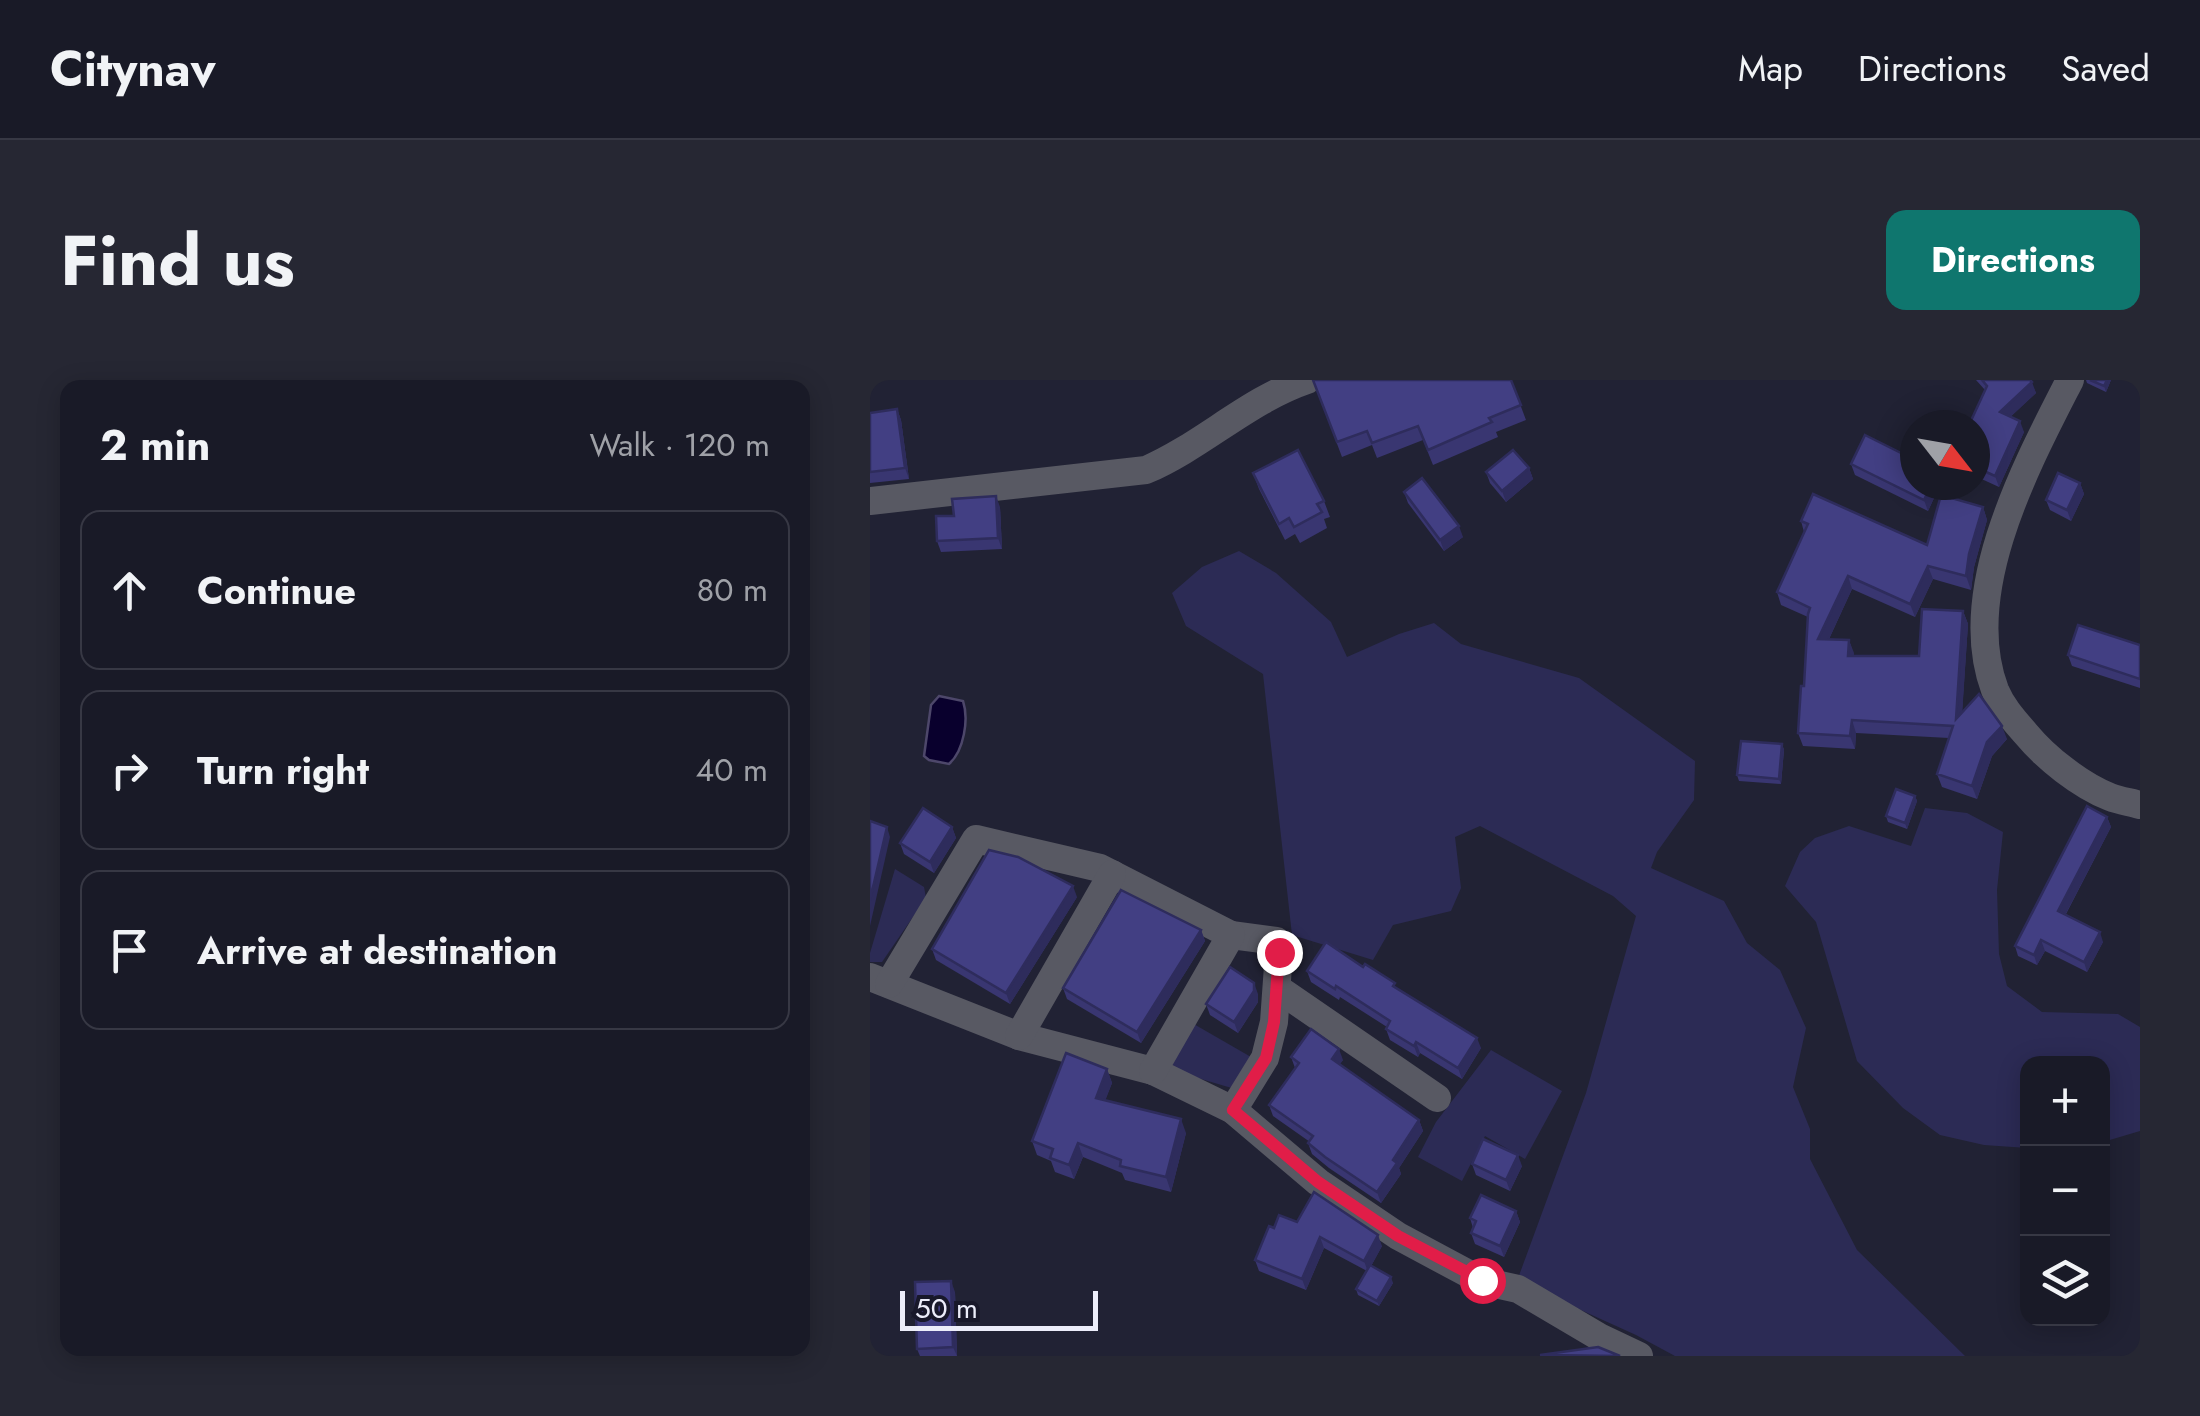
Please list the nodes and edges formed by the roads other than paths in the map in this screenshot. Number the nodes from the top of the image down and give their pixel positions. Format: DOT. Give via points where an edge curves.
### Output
graph roads {
  1 [pos="1307,380"];
  2 [pos="2070,380"];
  3 [pos="870,501"];
  4 [pos="2140,805"];
  5 [pos="1112,874"];
  6 [pos="1232,934"];
  7 [pos="879,981"];
  8 [pos="1277,988"];
  9 [pos="1019,1036"];
  10 [pos="1153,1071"];
  11 [pos="1437,1098"];
  12 [pos="1233,1110"];
  13 [pos="1640,1356"];
  1 -- 3 [label="street" via="1146,470"];
  2 -- 4 [label="street" via="2012,499 1993,558 1986,654 1995,691 2036,746 2109,796"];
  5 -- 6 [label="street"];
  5 -- 7 [label="street" via="976,839"];
  5 -- 9 [label="street"];
  6 -- 8 [label="street" via="1276,941"];
  6 -- 10 [label="street"];
  7 -- 9 [label="street"];
  8 -- 11 [label="street"];
  8 -- 12 [label="street" via="1266,1058"];
  9 -- 10 [label="street"];
  10 -- 12 [label="street"];
  12 -- 13 [label="street" via="1318,1182 1398,1236 1482,1280 1518,1289"];
}
